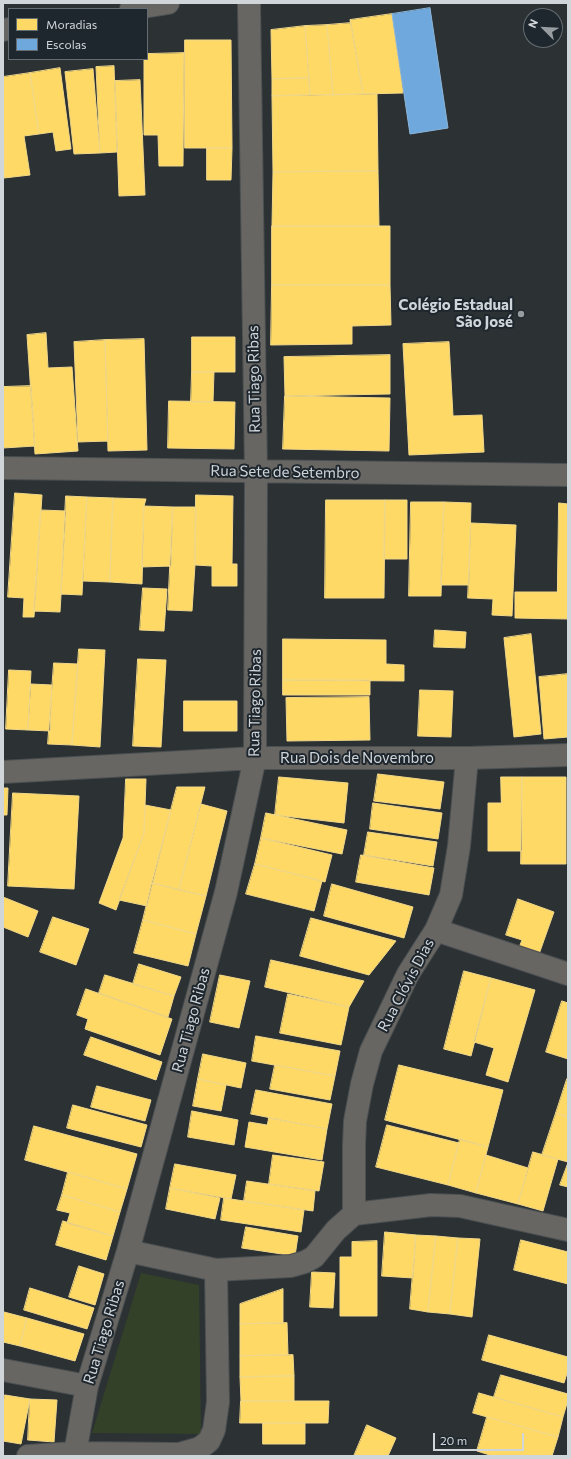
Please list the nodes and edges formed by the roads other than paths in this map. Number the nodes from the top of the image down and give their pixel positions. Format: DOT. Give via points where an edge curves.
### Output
graph roads {
  1 [pos="168,3"];
  2 [pos="249,3"];
  3 [pos="137,8"];
  4 [pos="3,468"];
  5 [pos="256,472"];
  6 [pos="568,475"];
  7 [pos="568,755"];
  8 [pos="255,758"];
  9 [pos="467,758"];
  10 [pos="3,772"];
  11 [pos="436,930"];
  12 [pos="568,974"];
  13 [pos="354,1214"];
  14 [pos="568,1230"];
  15 [pos="128,1251"];
  16 [pos="216,1270"];
  17 [pos="3,1370"];
  18 [pos="87,1386"];
  19 [pos="75,1452"];
  20 [pos="28,1456"];
  1 -- 3 [label="street"];
  2 -- 5 [label="street, Rua Tiago Ribas"];
  4 -- 5 [label="street, Rua Sete de Setembro"];
  5 -- 6 [label="street, Rua Sete de Setembro"];
  5 -- 8 [label="street, Rua Tiago Ribas"];
  7 -- 9 [label="street, Rua Dois de Novembro"];
  8 -- 9 [label="street, Rua Dois de Novembro"];
  8 -- 10 [label="street, Rua Dois de Novembro"];
  8 -- 15 [label="street, Rua Tiago Ribas" via="226,892"];
  9 -- 11 [label="street, Rua Clóvis Dias" via="459,846 451,895"];
  11 -- 12 [label="street"];
  11 -- 13 [label="street, Rua Clóvis Dias" via="408,974 371,1051 355,1121"];
  13 -- 14 [label="street" via="431,1205 460,1206"];
  13 -- 16 [label="street" via="336,1230 314,1257 305,1262 292,1266"];
  15 -- 16 [label="street"];
  15 -- 18 [label="street, Rua Tiago Ribas"];
  16 -- 19 [label="street" via="218,1402 214,1430 209,1441 200,1448 179,1454"];
  17 -- 18 [label="street"];
  18 -- 19 [label="street, Rua Tiago Ribas"];
  19 -- 20 [label="street"];
}
